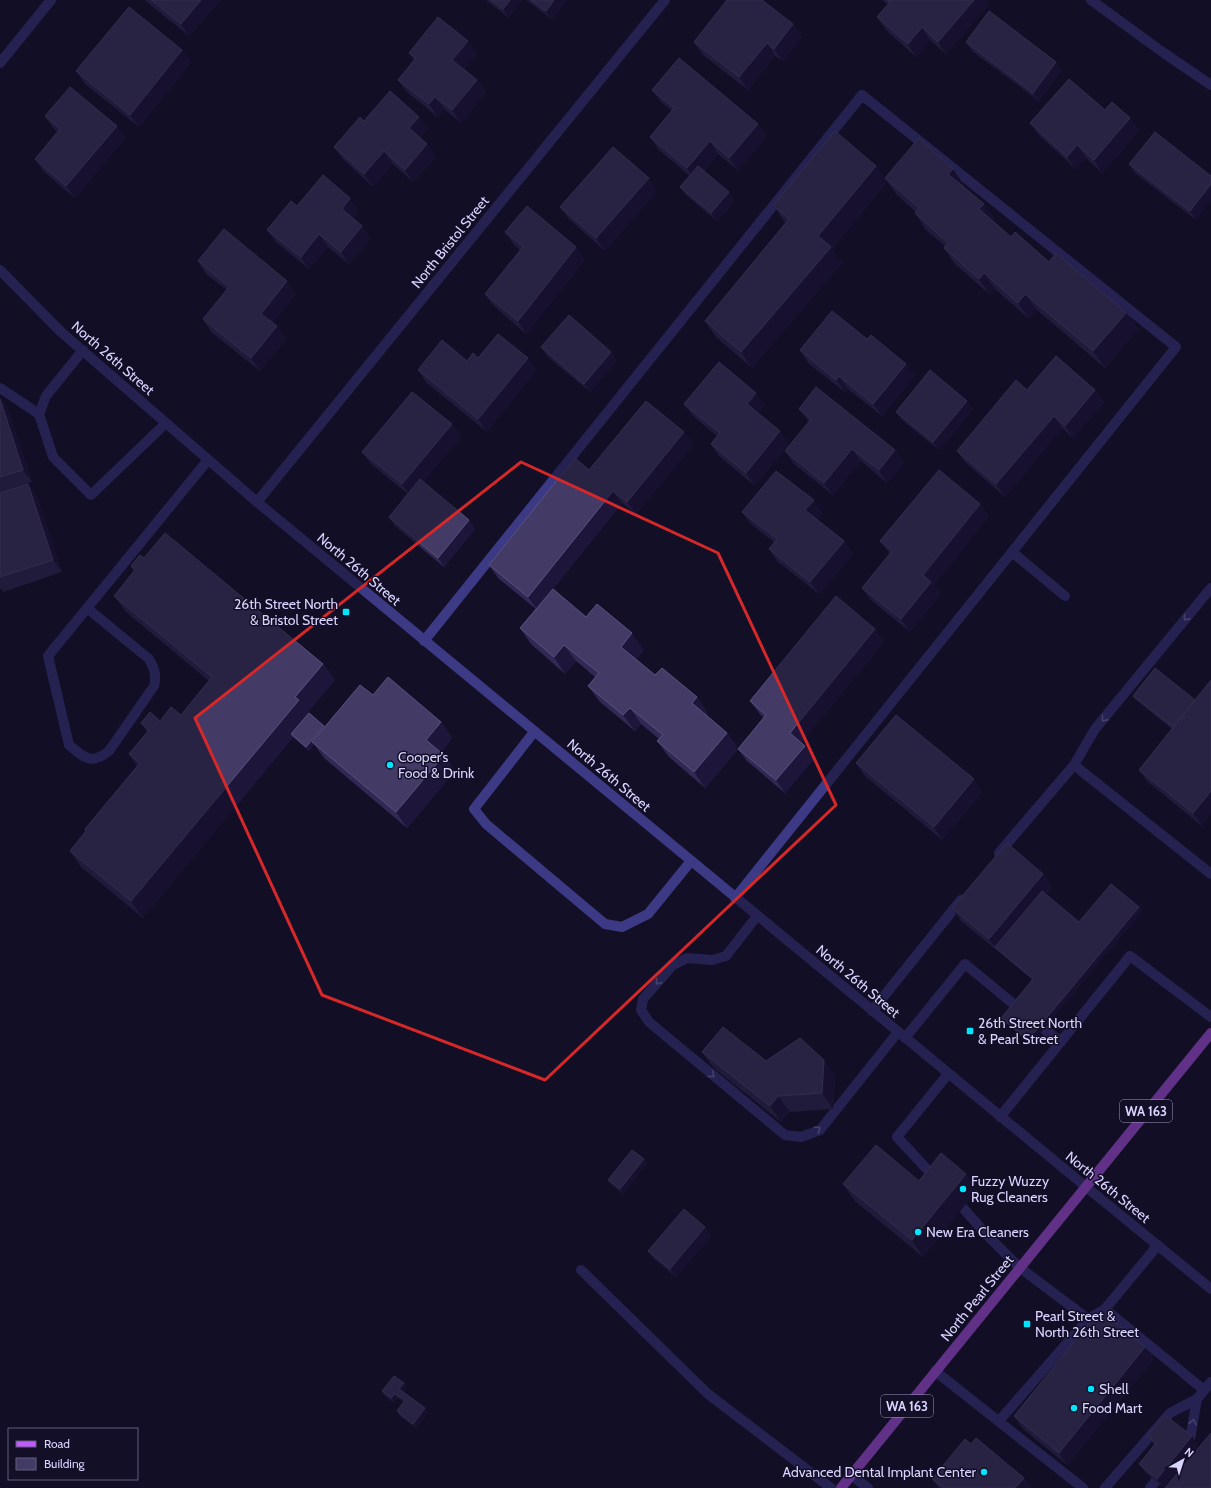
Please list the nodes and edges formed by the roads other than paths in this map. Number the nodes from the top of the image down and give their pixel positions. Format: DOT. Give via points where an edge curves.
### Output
graph roads {
  1 [pos="51,0"];
  2 [pos="665,0"];
  3 [pos="1091,0"];
  4 [pos="0,63"];
  5 [pos="1211,85"];
  6 [pos="0,270"];
  7 [pos="83,350"];
  8 [pos="0,388"];
  9 [pos="39,414"];
  10 [pos="166,424"];
  11 [pos="208,460"];
  12 [pos="257,502"];
  13 [pos="1012,552"];
  14 [pos="1211,588"];
  15 [pos="1065,596"];
  16 [pos="87,608"];
  17 [pos="424,641"];
  18 [pos="534,732"];
  19 [pos="1074,765"];
  20 [pos="691,861"];
  21 [pos="992,862"];
  22 [pos="1211,874"];
  23 [pos="968,892"];
  24 [pos="735,898"];
  25 [pos="757,916"];
  26 [pos="1017,1007"];
  27 [pos="872,1011"];
  28 [pos="1211,1017"];
  29 [pos="1044,1028"];
  30 [pos="1211,1033"];
  31 [pos="902,1035"];
  32 [pos="1060,1042"];
  33 [pos="948,1074"];
  34 [pos="1000,1117"];
  35 [pos="940,1185"];
  36 [pos="1085,1186"];
  37 [pos="963,1208"];
  38 [pos="1158,1245"];
  39 [pos="1019,1267"];
  40 [pos="581,1270"];
  41 [pos="1211,1288"];
  42 [pos="1105,1309"];
  43 [pos="1088,1319"];
  44 [pos="935,1371"];
  45 [pos="1211,1382"];
  46 [pos="1204,1390"];
  47 [pos="1197,1398"];
  48 [pos="999,1421"];
  49 [pos="1180,1451"];
  50 [pos="1170,1463"];
  51 [pos="851,1475"];
  52 [pos="831,1488"];
  53 [pos="841,1488"];
  54 [pos="868,1488"];
  55 [pos="1083,1488"];
  56 [pos="1104,1488"];
  57 [pos="1150,1488"];
  1 -- 4 [label="street"];
  2 -- 12 [label="street, North Bristol Street"];
  3 -- 5 [label="street"];
  6 -- 7 [label="street, North 26th Street" via="60,331"];
  7 -- 9 [label="street" via="46,396"];
  7 -- 10 [label="street, North 26th Street"];
  8 -- 9 [label="street"];
  9 -- 10 [label="street" via="53,457 91,495"];
  10 -- 11 [label="street, North 26th Street"];
  11 -- 12 [label="street, North 26th Street"];
  11 -- 16 [label="street"];
  12 -- 17 [label="street, North 26th Street"];
  13 -- 15 [label="street"];
  13 -- 17 [label="street" via="1176,347 862,95"];
  13 -- 24 [label="street"];
  14 -- 19 [label="street, one-way" via="1095,729"];
  16 -- 16 [label="street" via="48,656 69,745 88,758 100,758 109,751 154,686 156,677 149,659"];
  17 -- 18 [label="street, North 26th Street"];
  18 -- 20 [label="street, North 26th Street"];
  18 -- 20 [label="street" via="474,809 486,824 605,924 622,927 648,914"];
  19 -- 21 [label="street"];
  19 -- 22 [label="street"];
  20 -- 24 [label="street, North 26th Street"];
  23 -- 27 [label="street"];
  24 -- 25 [label="street, North 26th Street"];
  25 -- 27 [label="street, North 26th Street"];
  25 -- 31 [label="street, one-way" via="726,956 712,960 687,958 673,965 643,999 641,1010 649,1022 785,1135 801,1137 820,1130"];
  26 -- 31 [label="street" via="965,964"];
  27 -- 31 [label="street, North 26th Street"];
  28 -- 32 [label="street" via="1130,956"];
  29 -- 32 [label="street"];
  30 -- 36 [label="main road, North Pearl Street / WA 163"];
  31 -- 33 [label="street, North 26th Street"];
  32 -- 34 [label="street"];
  33 -- 34 [label="street, North 26th Street"];
  33 -- 35 [label="street" via="897,1137"];
  34 -- 36 [label="street, North 26th Street"];
  36 -- 38 [label="street, North 26th Street"];
  36 -- 39 [label="main road, North Pearl Street / WA 163"];
  37 -- 39 [label="street"];
  38 -- 41 [label="street, North 26th Street"];
  38 -- 42 [label="street"];
  39 -- 43 [label="street"];
  39 -- 44 [label="main road, North Pearl Street / WA 163"];
  40 -- 52 [label="street" via="708,1394"];
  42 -- 43 [label="street"];
  42 -- 46 [label="street"];
  43 -- 48 [label="street"];
  44 -- 48 [label="street"];
  44 -- 51 [label="main road, North Pearl Street / WA 163"];
  45 -- 46 [label="street"];
  46 -- 47 [label="street"];
  49 -- 47 [label="street, one-way" via="1190,1439"];
  47 -- 56 [label="street" via="1170,1413"];
  48 -- 55 [label="street"];
  50 -- 57 [label="street"];
  51 -- 53 [label="main road, North Pearl Street / WA 163"];
  51 -- 54 [label="street"];
}
